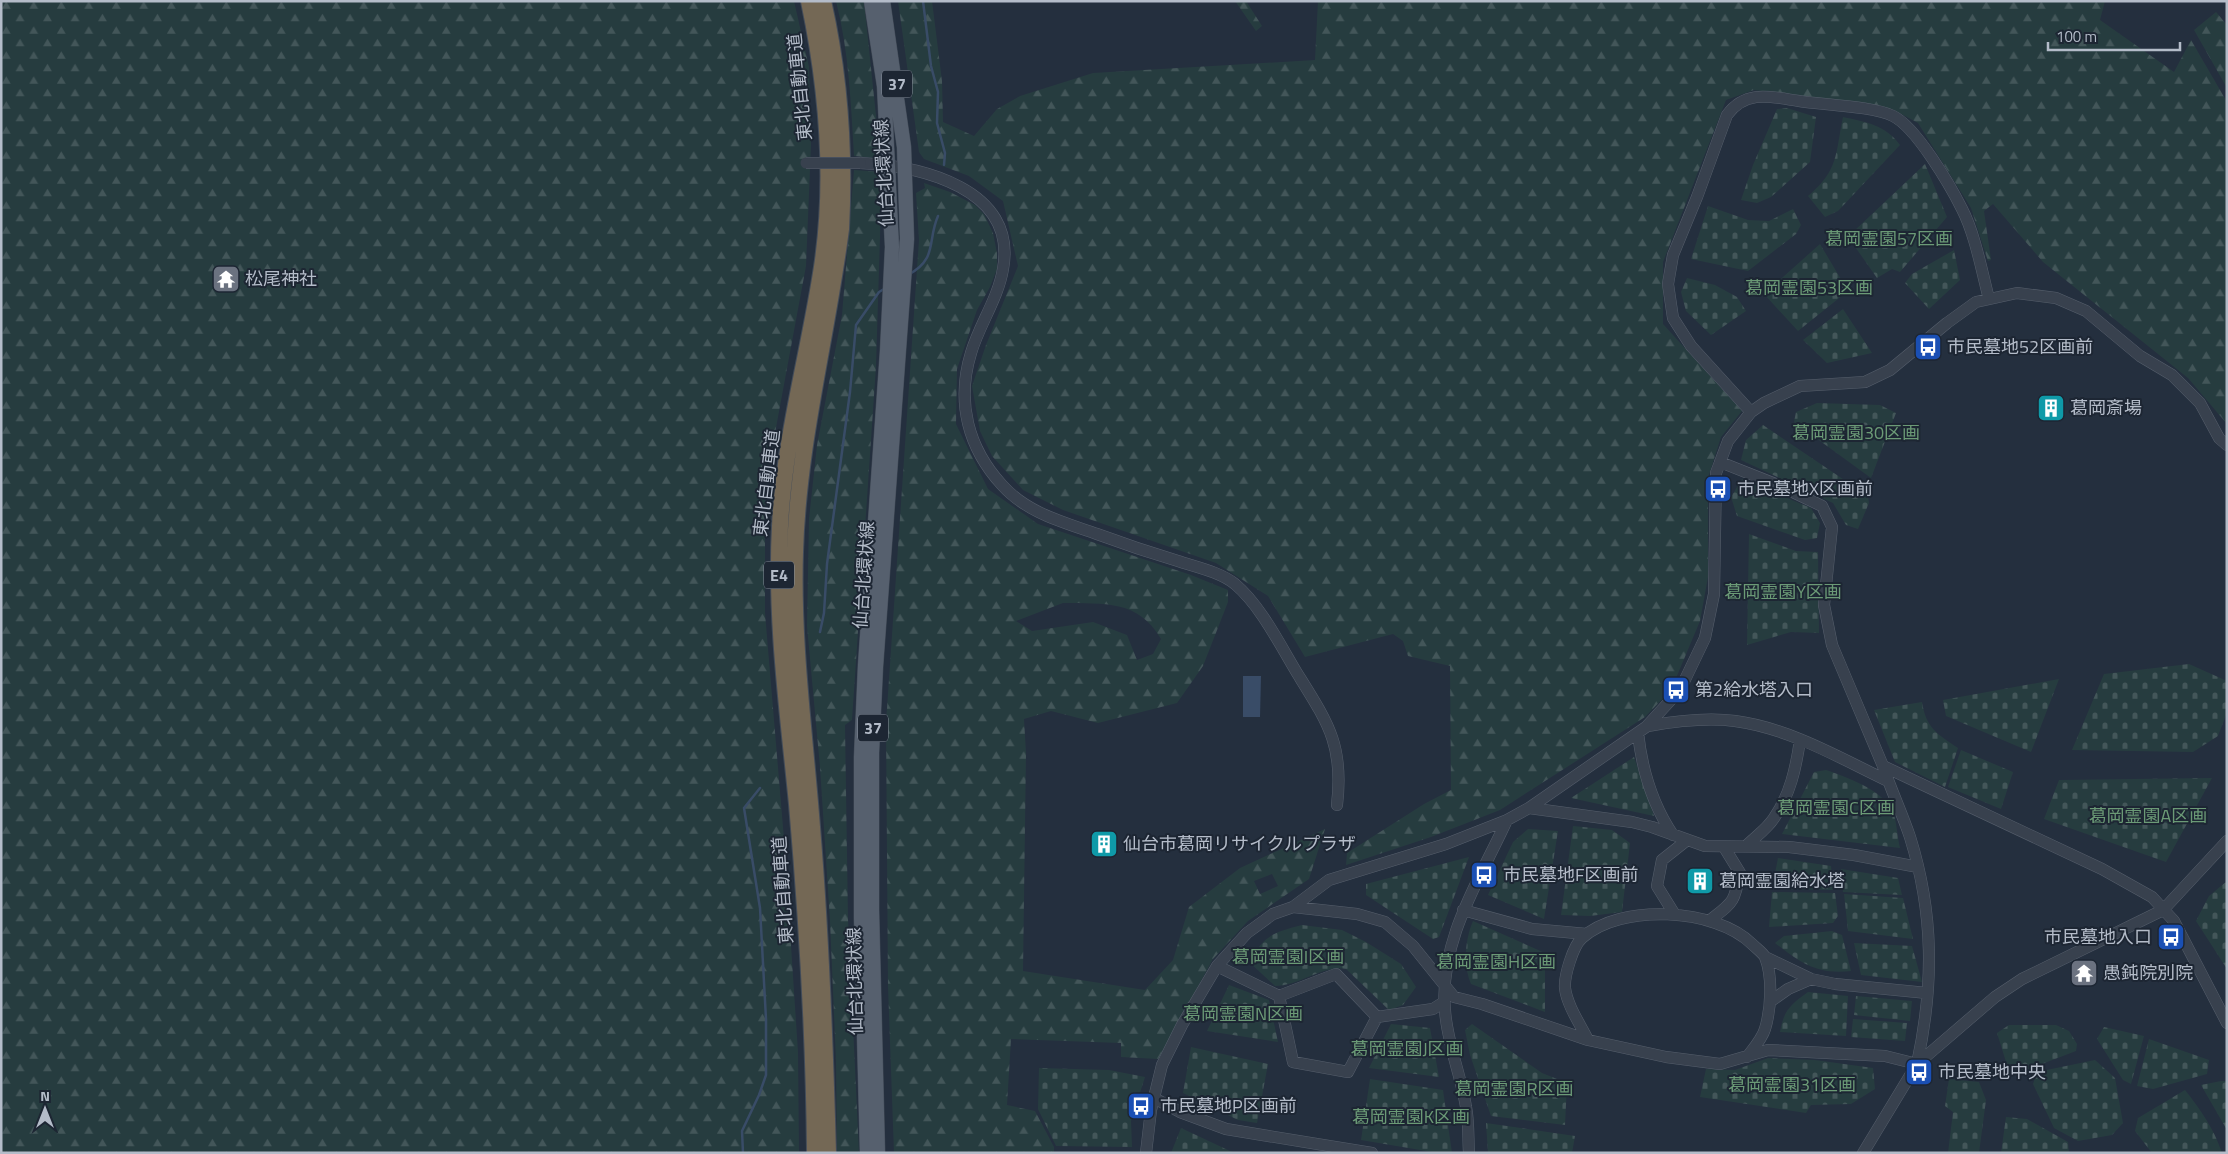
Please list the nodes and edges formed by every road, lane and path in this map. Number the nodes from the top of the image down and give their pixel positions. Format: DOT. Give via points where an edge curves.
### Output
graph roads {
  1 [pos="809,1"];
  2 [pos="823,1"];
  3 [pos="871,1"];
  4 [pos="883,1"];
  5 [pos="806,163"];
  6 [pos="889,165"];
  7 [pos="905,168"];
  8 [pos="1989,299"];
  9 [pos="1751,412"];
  10 [pos="2227,445"];
  11 [pos="1720,462"];
  12 [pos="1643,729"];
  13 [pos="1800,740"];
  14 [pos="1883,766"];
  15 [pos="1888,782"];
  16 [pos="1337,805"];
  17 [pos="1529,808"];
  18 [pos="1507,820"];
  19 [pos="1673,835"];
  20 [pos="1686,841"];
  21 [pos="2227,841"];
  22 [pos="1746,846"];
  23 [pos="1724,848"];
  24 [pos="1918,867"];
  25 [pos="1293,907"];
  26 [pos="1463,910"];
  27 [pos="2163,910"];
  28 [pos="1675,915"];
  29 [pos="1709,921"];
  30 [pos="1587,934"];
  31 [pos="1765,957"];
  32 [pos="1217,966"];
  33 [pos="1811,979"];
  34 [pos="1444,983"];
  35 [pos="1927,993"];
  36 [pos="1279,996"];
  37 [pos="1771,1001"];
  38 [pos="1444,1002"];
  39 [pos="1377,1017"];
  40 [pos="2227,1023"];
  41 [pos="1588,1040"];
  42 [pos="1747,1057"];
  43 [pos="1917,1064"];
  44 [pos="1154,1098"];
  45 [pos="815,1153"];
  46 [pos="828,1153"];
  47 [pos="867,1153"];
  48 [pos="878,1153"];
  49 [pos="1146,1153"];
  50 [pos="1372,1153"];
  51 [pos="1469,1153"];
  52 [pos="1863,1153"];
  1 -- 45 [label="highway, 東北自動車道 / E4" via="817,37 826,113 826,227 782,502 779,577 782,653 804,894"];
  2 -- 46 [label="highway, 東北自動車道 / E4" via="840,104 843,194 841,229 800,472 795,562 798,659 823,996"];
  3 -- 6 [label="main road, 仙台北環状線 / 37" via="884,86"];
  4 -- 7 [label="main road, 仙台北環状線 / 37" via="897,88"];
  5 -- 6 [label="street, bridge"];
  6 -- 7 [label="street"];
  6 -- 47 [label="main road, 仙台北環状線 / 37" via="892,246 861,757"];
  7 -- 16 [label="street" via="964,188 980,200 999,227 1004,246 1004,269 971,353 964,397 969,430 982,459 1002,486 1031,509 1201,569 1238,587 1255,607 1331,730 1340,779"];
  7 -- 48 [label="main road, 仙台北環状線 / 37" via="906,239 872,743 872,920"];
  8 -- 9 [label="street" via="1976,302 1890,370 1865,382 1800,386"];
  8 -- 9 [label="street" via="1963,209 1906,124 1892,115 1866,110 1756,96 1746,99 1733,106 1726,115 1673,255 1668,284 1673,318 1691,346"];
  8 -- 10 [label="street" via="2017,293 2056,298 2086,311 2140,356 2172,376 2200,403 2219,438"];
  9 -- 11 [label="street" via="1728,441"];
  11 -- 12 [label="street" via="1716,473 1714,594 1704,638 1680,690"];
  11 -- 14 [label="street" via="1822,506 1832,527 1824,605 1832,645"];
  12 -- 13 [label="street" via="1695,720 1734,721 1772,729"];
  12 -- 17 [label="street"];
  12 -- 19 [label="street" via="1643,768 1648,787"];
  13 -- 15 [label="street"];
  13 -- 22 [label="street" via="1794,774 1783,802 1774,819"];
  14 -- 15 [label="street"];
  14 -- 27 [label="street" via="2102,869 2152,897"];
  15 -- 24 [label="street"];
  17 -- 18 [label="street"];
  17 -- 19 [label="street" via="1613,818"];
  18 -- 25 [label="street" via="1446,844 1328,880"];
  18 -- 26 [label="street"];
  19 -- 20 [label="street"];
  20 -- 23 [label="street"];
  20 -- 28 [label="street" via="1662,860 1657,886"];
  21 -- 27 [label="street"];
  22 -- 23 [label="street"];
  22 -- 24 [label="street" via="1822,850"];
  23 -- 29 [label="street" via="1740,873 1738,886 1735,899"];
  24 -- 35 [label="street" via="1929,932"];
  25 -- 32 [label="street" via="1273,914 1247,932"];
  25 -- 34 [label="street" via="1357,914 1385,922 1413,946"];
  26 -- 30 [label="street" via="1532,930"];
  26 -- 34 [label="street" via="1453,938"];
  27 -- 40 [label="street" via="2174,921"];
  27 -- 43 [label="street" via="2022,979 1995,997"];
  28 -- 29 [label="street"];
  28 -- 30 [label="street" via="1629,918 1599,926"];
  29 -- 31 [label="street" via="1724,925"];
  30 -- 41 [label="street" via="1570,959 1565,988"];
  31 -- 33 [label="street"];
  31 -- 37 [label="street"];
  32 -- 36 [label="street"];
  32 -- 44 [label="street" via="1162,1066"];
  33 -- 35 [label="street"];
  33 -- 37 [label="street"];
  34 -- 38 [label="street"];
  34 -- 41 [label="street" via="1454,997"];
  35 -- 43 [label="street"];
  36 -- 39 [label="street" via="1336,974"];
  36 -- 39 [label="street" via="1293,1062 1348,1072"];
  37 -- 42 [label="street" via="1765,1030"];
  38 -- 39 [label="street" via="1433,1009"];
  38 -- 51 [label="street" via="1466,1108"];
  41 -- 42 [label="street" via="1666,1057 1720,1064"];
  42 -- 43 [label="street" via="1768,1050 1800,1050 1885,1056"];
  43 -- 52 [label="street"];
  44 -- 49 [label="street"];
  44 -- 50 [label="street" via="1180,1112 1226,1129"];
}
